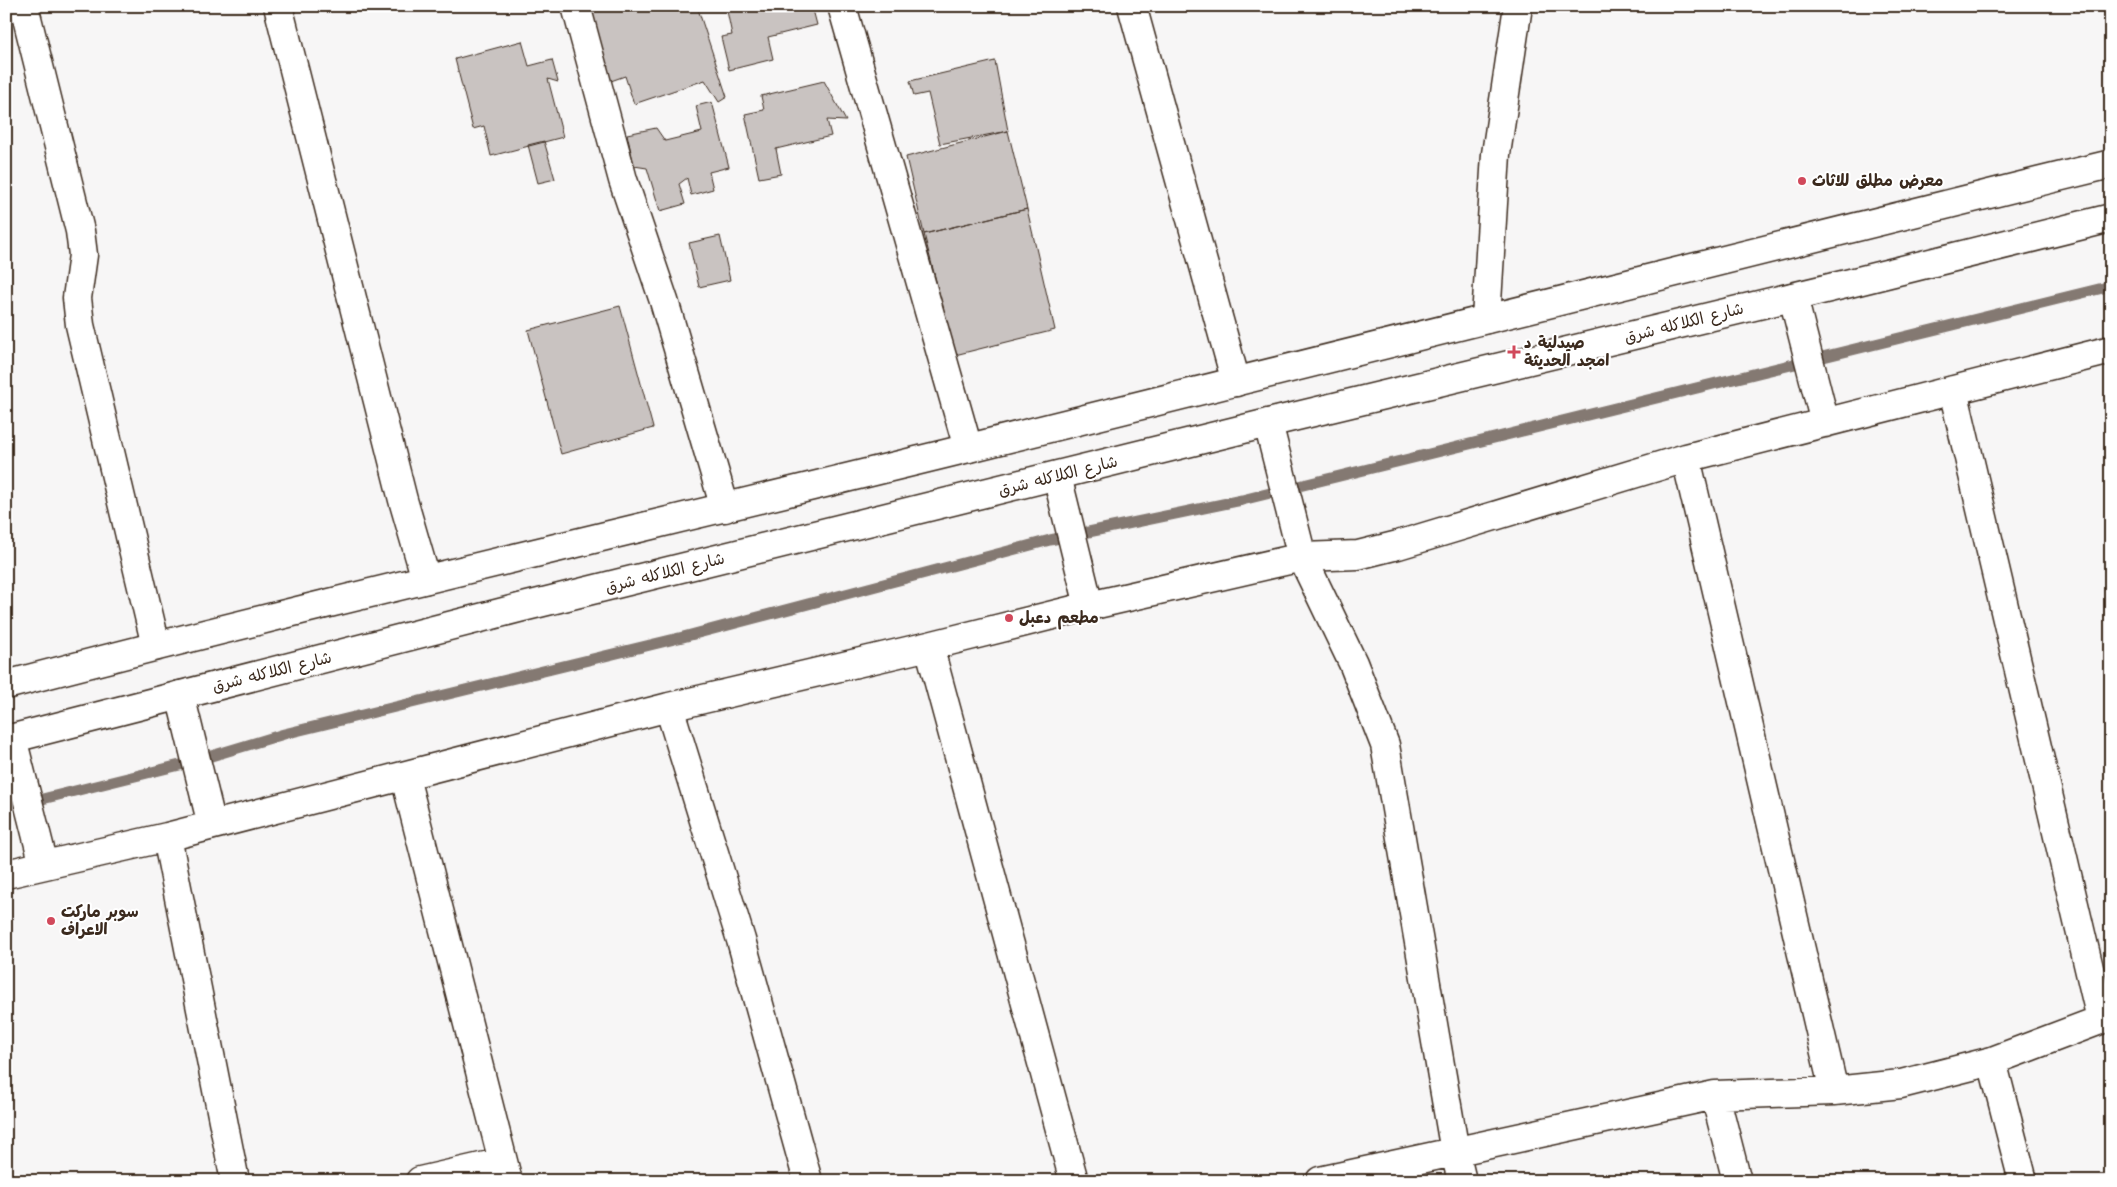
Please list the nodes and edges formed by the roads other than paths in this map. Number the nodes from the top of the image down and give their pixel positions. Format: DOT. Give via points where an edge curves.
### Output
graph roads {
  1 [pos="24,6"];
  2 [pos="278,6"];
  3 [pos="576,6"];
  4 [pos="842,6"];
  5 [pos="1132,6"];
  6 [pos="1518,6"];
  7 [pos="2111,164"];
  8 [pos="2111,218"];
  9 [pos="1793,297"];
  10 [pos="1486,319"];
  11 [pos="2111,350"];
  12 [pos="1236,382"];
  13 [pos="1953,390"];
  14 [pos="1268,423"];
  15 [pos="1825,423"];
  16 [pos="968,448"];
  17 [pos="1686,458"];
  18 [pos="1057,476"];
  19 [pos="725,508"];
  20 [pos="1302,557"];
  21 [pos="426,579"];
  22 [pos="1089,606"];
  23 [pos="156,646"];
  24 [pos="929,646"];
  25 [pos="6,685"];
  26 [pos="180,695"];
  27 [pos="669,707"];
  28 [pos="9,739"];
  29 [pos="405,776"];
  30 [pos="212,825"];
  31 [pos="167,837"];
  32 [pos="44,865"];
  33 [pos="6,874"];
  34 [pos="2106,1018"];
  35 [pos="1992,1060"];
  36 [pos="1834,1091"];
  37 [pos="1714,1095"];
  38 [pos="1455,1152"];
  39 [pos="505,1171"];
  40 [pos="235,1181"];
  41 [pos="420,1181"];
  42 [pos="808,1181"];
  43 [pos="1074,1181"];
  44 [pos="1320,1181"];
  45 [pos="1462,1181"];
  46 [pos="1737,1181"];
  47 [pos="2023,1181"];
  1 -- 23 [label="street" via="80,231 83,255 77,298 80,325"];
  2 -- 21 [label="street" via="403,500"];
  3 -- 19 [label="street" via="623,180 664,301"];
  4 -- 16 [label="street"];
  5 -- 12 [label="street"];
  6 -- 10 [label="street" via="1496,154"];
  7 -- 10 [label="street"];
  8 -- 9 [label="street, شارع الكلاكله شرق"];
  9 -- 14 [label="street, شارع الكلاكله شرق"];
  9 -- 15 [label="street"];
  10 -- 12 [label="street"];
  11 -- 13 [label="street"];
  12 -- 16 [label="street"];
  13 -- 15 [label="street"];
  13 -- 34 [label="street"];
  14 -- 18 [label="street, شارع الكلاكله شرق"];
  14 -- 20 [label="street"];
  15 -- 17 [label="street"];
  16 -- 19 [label="street"];
  17 -- 20 [label="street" via="1398,545 1358,555"];
  17 -- 36 [label="street"];
  18 -- 22 [label="street"];
  18 -- 26 [label="street, شارع الكلاكله شرق"];
  19 -- 21 [label="street"];
  20 -- 22 [label="street"];
  20 -- 38 [label="street" via="1353,662 1385,745"];
  21 -- 23 [label="street"];
  22 -- 24 [label="street"];
  23 -- 25 [label="street"];
  24 -- 27 [label="street"];
  24 -- 43 [label="street"];
  26 -- 28 [label="street, شارع الكلاكله شرق"];
  26 -- 30 [label="street"];
  27 -- 29 [label="street"];
  27 -- 42 [label="street" via="741,940"];
  28 -- 32 [label="street"];
  29 -- 30 [label="street"];
  29 -- 39 [label="street"];
  30 -- 31 [label="street"];
  31 -- 32 [label="street"];
  31 -- 40 [label="street"];
  32 -- 33 [label="street"];
  34 -- 35 [label="street"];
  35 -- 36 [label="street" via="1901,1084"];
  35 -- 47 [label="street"];
  36 -- 37 [label="street"];
  37 -- 38 [label="street"];
  37 -- 46 [label="street"];
  38 -- 44 [label="street"];
  38 -- 45 [label="street"];
  39 -- 41 [label="street"];
}
